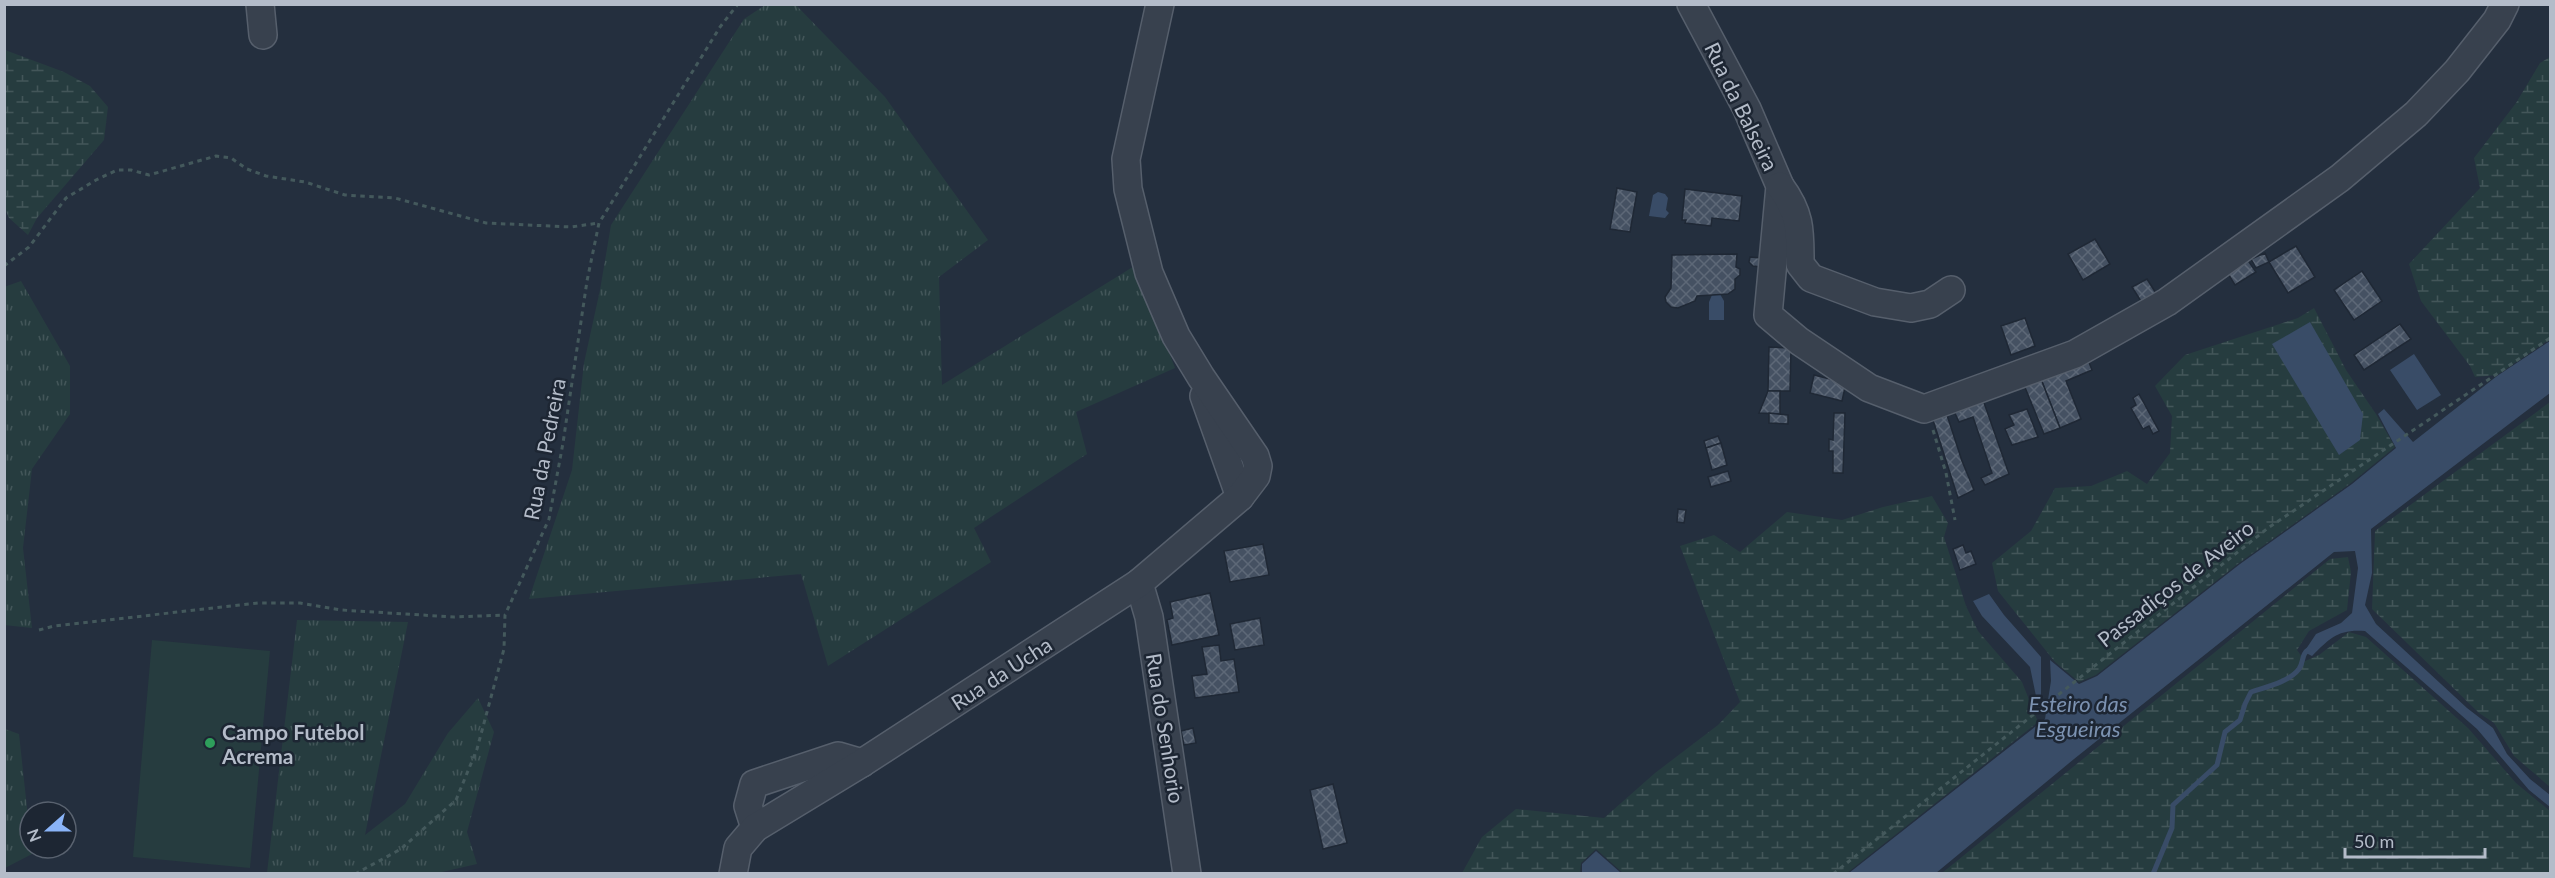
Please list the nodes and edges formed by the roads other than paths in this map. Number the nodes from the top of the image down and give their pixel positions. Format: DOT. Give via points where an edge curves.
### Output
graph roads {
  1 [pos="260,4"];
  2 [pos="1691,4"];
  3 [pos="2505,4"];
  4 [pos="1158,5"];
  5 [pos="262,35"];
  6 [pos="1780,186"];
  7 [pos="1951,290"];
  8 [pos="1139,583"];
  9 [pos="862,763"];
  10 [pos="755,828"];
  11 [pos="733,873"];
  12 [pos="1187,873"];
  1 -- 5 [label="street"];
  2 -- 6 [label="street, Rua da Balseira" via="1747,109"];
  3 -- 6 [label="street, Rua da Balseira" via="2457,71 2416,114 2340,178 2167,302 2075,354 1924,409 1869,388 1768,315"];
  4 -- 8 [label="street, Rua da Ucha" via="1126,159 1128,189 1149,273 1176,336 1258,466 1256,476 1240,497"];
  6 -- 7 [label="street" via="1794,204 1800,264 1811,278 1875,302 1911,308 1930,304"];
  8 -- 9 [label="street, Rua da Ucha"];
  8 -- 12 [label="street, Rua do Senhorio" via="1149,617"];
  9 -- 10 [label="street, Rua da Ucha"];
  9 -- 10 [label="street" via="838,756 754,784 748,806"];
  10 -- 11 [label="street, Rua da Ucha" via="738,848"];
}
